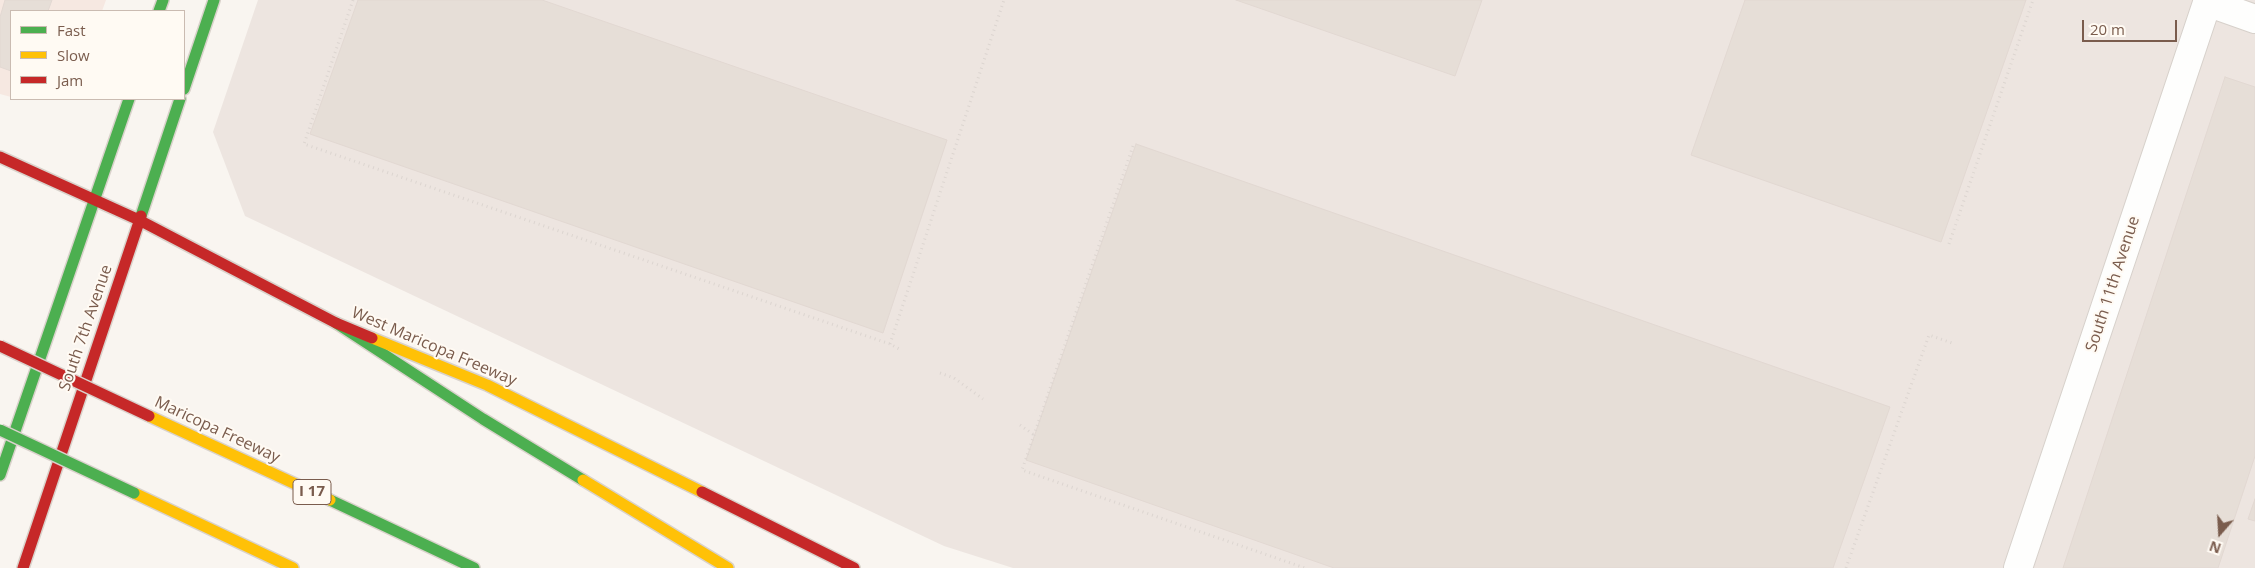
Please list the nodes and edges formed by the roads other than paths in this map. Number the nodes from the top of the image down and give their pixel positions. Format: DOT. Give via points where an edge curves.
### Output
graph roads {
  1 [pos="214,0"];
  2 [pos="2208,1"];
  3 [pos="2255,19"];
  4 [pos="185,86"];
  5 [pos="129,100"];
  6 [pos="180,100"];
  7 [pos="0,158"];
  8 [pos="94,199"];
  9 [pos="139,220"];
  10 [pos="336,324"];
  11 [pos="0,346"];
  12 [pos="0,430"];
  13 [pos="0,475"];
  14 [pos="23,568"];
  15 [pos="293,568"];
  16 [pos="474,568"];
  17 [pos="728,568"];
  18 [pos="854,568"];
  19 [pos="2018,568"];
  1 -- 4 [label="main road"];
  2 -- 3 [label="street"];
  2 -- 19 [label="street, South 11th Avenue"];
  5 -- 8 [label="main road, South 7th Avenue"];
  6 -- 9 [label="main road, South 7th Avenue"];
  7 -- 8 [label="main road, West Maricopa Freeway"];
  8 -- 9 [label="main road, West Maricopa Freeway"];
  8 -- 13 [label="main road, South 7th Avenue"];
  9 -- 10 [label="main road, West Maricopa Freeway"];
  9 -- 14 [label="main road, South 7th Avenue"];
  10 -- 17 [label="main road" via="483,419"];
  10 -- 18 [label="main road, West Maricopa Freeway" via="487,385"];
  11 -- 16 [label="main road, Maricopa Freeway / I 17, bridge"];
  12 -- 15 [label="main road, bridge"];
}
